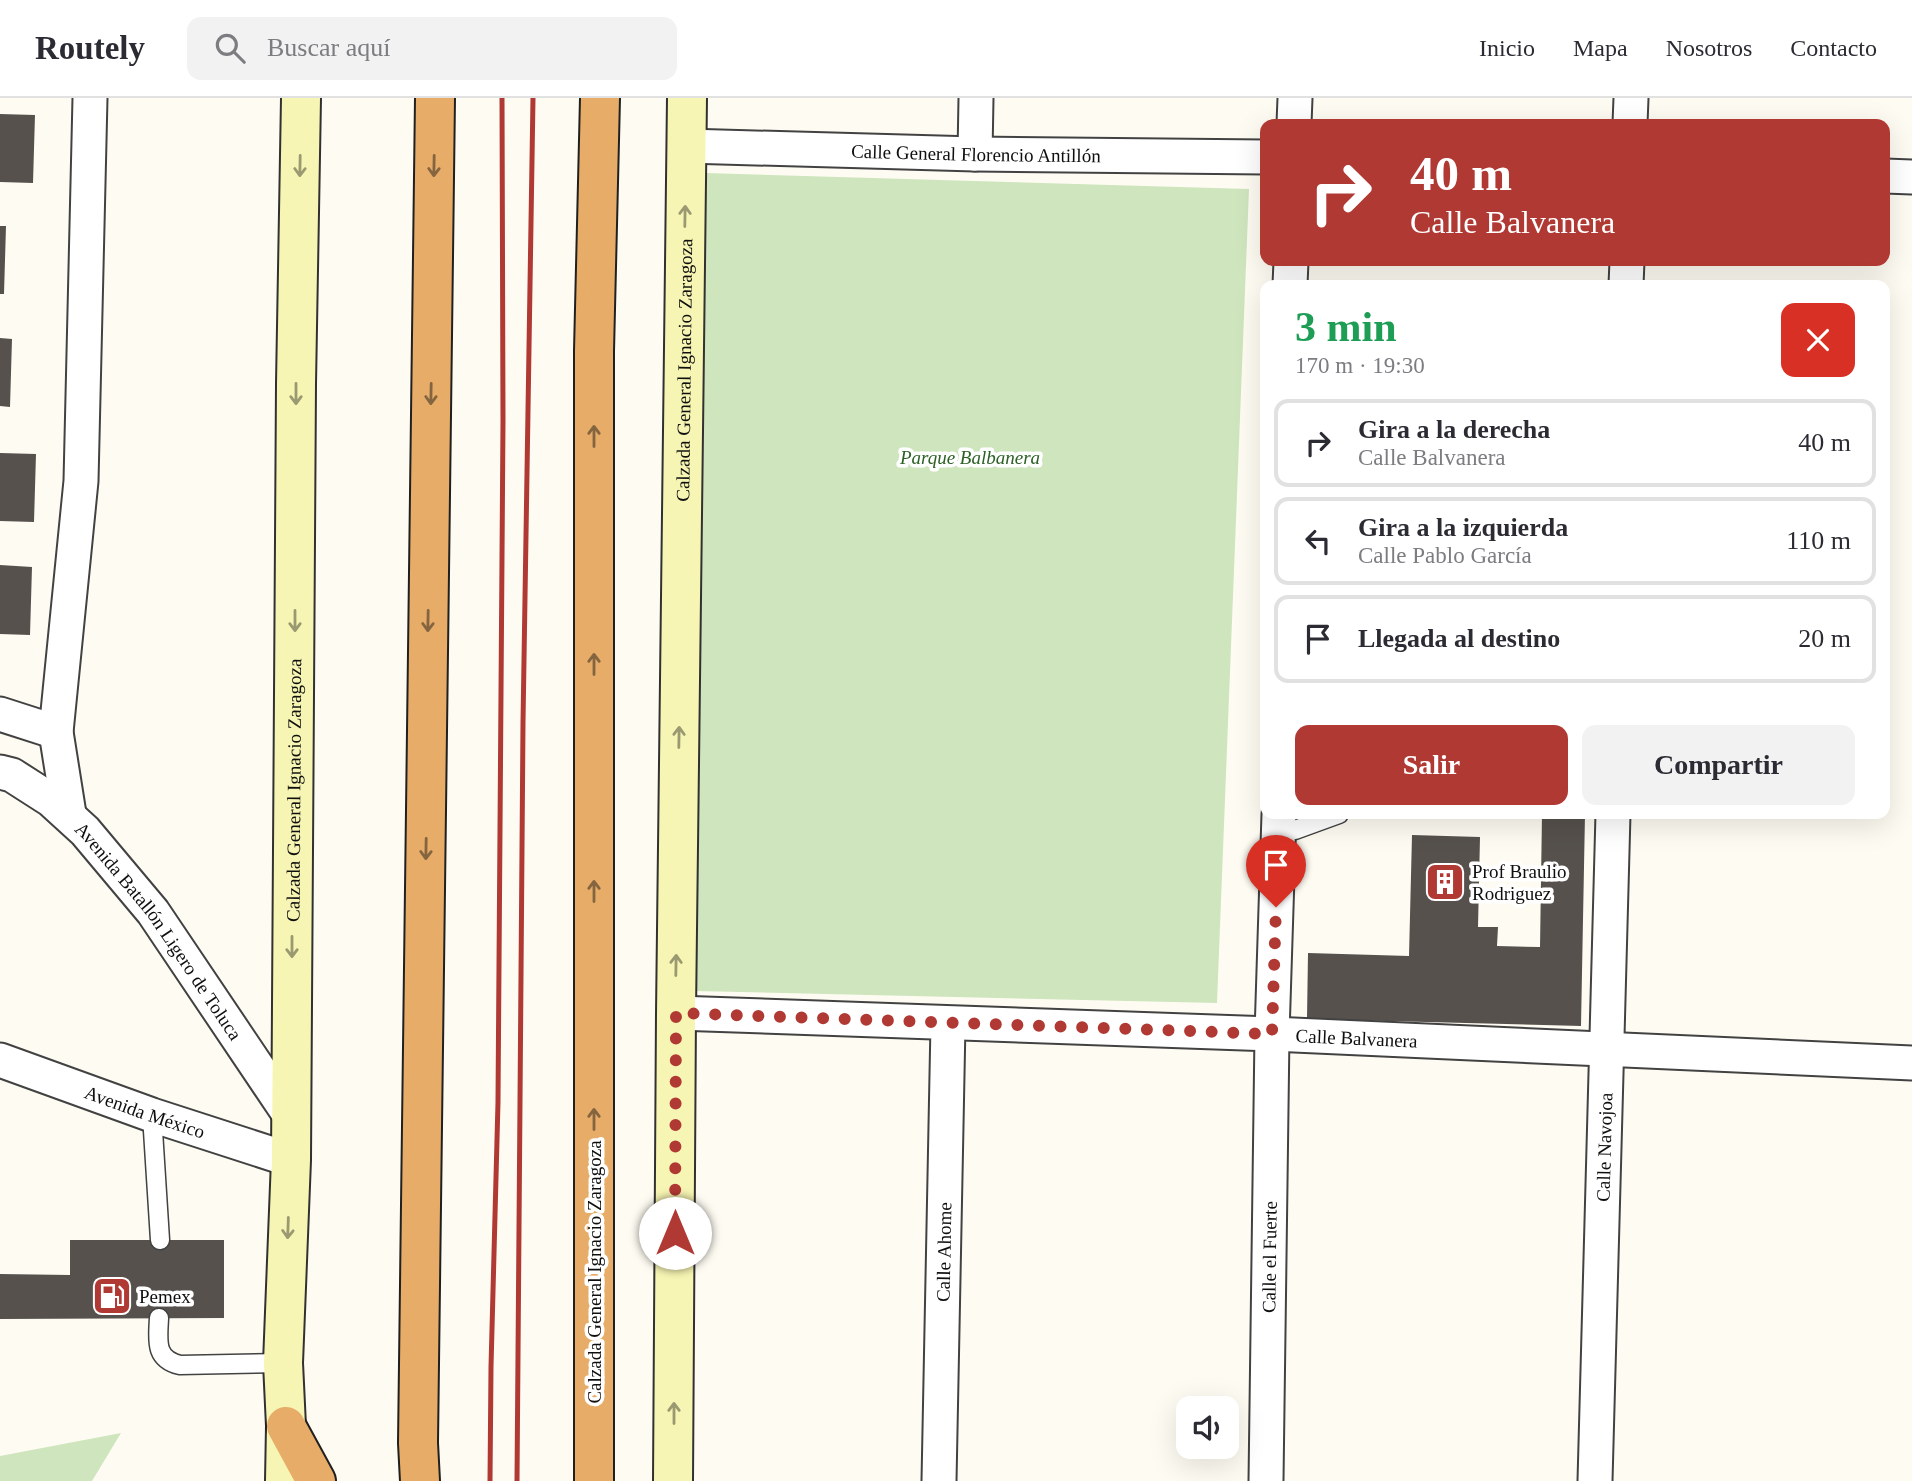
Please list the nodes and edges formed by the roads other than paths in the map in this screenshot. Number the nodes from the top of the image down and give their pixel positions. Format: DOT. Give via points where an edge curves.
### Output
graph roads {
  1 [pos="90,98"];
  2 [pos="301,98"];
  3 [pos="435,98"];
  4 [pos="600,98"];
  5 [pos="687,98"];
  6 [pos="976,98"];
  7 [pos="1296,98"];
  8 [pos="1631,98"];
  9 [pos="1294,119"];
  10 [pos="1630,119"];
  11 [pos="686,146"];
  12 [pos="975,154"];
  13 [pos="1260,157"];
  14 [pos="1890,176"];
  15 [pos="1912,177"];
  16 [pos="0,714"];
  17 [pos="55,732"];
  18 [pos="0,772"];
  19 [pos="69,814"];
  20 [pos="1325,819"];
  21 [pos="1613,819"];
  22 [pos="1278,822"];
  23 [pos="676,1013"];
  24 [pos="948,1024"];
  25 [pos="1272,1034"];
  26 [pos="1607,1049"];
  27 [pos="0,1060"];
  28 [pos="1912,1063"];
  29 [pos="152,1115"];
  30 [pos="291,1117"];
  31 [pos="291,1160"];
  32 [pos="159,1240"];
  33 [pos="159,1318"];
  34 [pos="283,1363"];
  35 [pos="286,1426"];
  36 [pos="285,1481"];
  37 [pos="316,1481"];
  38 [pos="420,1481"];
  39 [pos="594,1481"];
  40 [pos="673,1481"];
  41 [pos="939,1481"];
  42 [pos="1266,1481"];
  43 [pos="1595,1481"];
  1 -- 17 [label="street" via="80,481"];
  2 -- 30 [label="main road, Calzada General Ignacio Zaragoza, one-way"];
  3 -- 38 [label="highway, one-way"];
  39 -- 4 [label="highway, Calzada General Ignacio Zaragoza, one-way" via="594,351"];
  5 -- 11 [label="main road, Calzada General Ignacio Zaragoza"];
  6 -- 12 [label="street"];
  7 -- 9 [label="street"];
  8 -- 10 [label="street"];
  11 -- 12 [label="street, Calle General Florencio Antillón"];
  23 -- 11 [label="main road, Calzada General Ignacio Zaragoza, one-way"];
  12 -- 13 [label="street, Calle General Florencio Antillón"];
  14 -- 15 [label="street"];
  16 -- 17 [label="street"];
  17 -- 19 [label="street"];
  18 -- 19 [label="street, Avenida Batallón Ligero de Toluca" via="32,787"];
  19 -- 30 [label="street, Avenida Batallón Ligero de Toluca" via="153,912"];
  20 -- 22 [label="lane" via="1295,830"];
  21 -- 26 [label="street, Calle Navojoa"];
  22 -- 25 [label="street, Calle el Fuerte"];
  23 -- 24 [label="street, Calle Balvanera"];
  40 -- 23 [label="main road, Calzada General Ignacio Zaragoza, one-way"];
  24 -- 25 [label="street, Calle Balvanera"];
  24 -- 41 [label="street, Calle Ahome"];
  25 -- 26 [label="street, Calle Balvanera"];
  25 -- 42 [label="street, Calle el Fuerte"];
  26 -- 28 [label="street, Calle Balvanera"];
  26 -- 43 [label="street, Calle Navojoa"];
  27 -- 29 [label="street, Avenida México"];
  29 -- 31 [label="street, Avenida México"];
  29 -- 32 [label="lane"];
  30 -- 31 [label="main road, Calzada General Ignacio Zaragoza"];
  31 -- 34 [label="main road, Calzada General Ignacio Zaragoza, one-way"];
  33 -- 34 [label="lane" via="158,1344 170,1362"];
  34 -- 35 [label="main road, Calzada General Ignacio Zaragoza"];
  35 -- 36 [label="main road, Calzada General Ignacio Zaragoza"];
  35 -- 37 [label="highway"];
}
